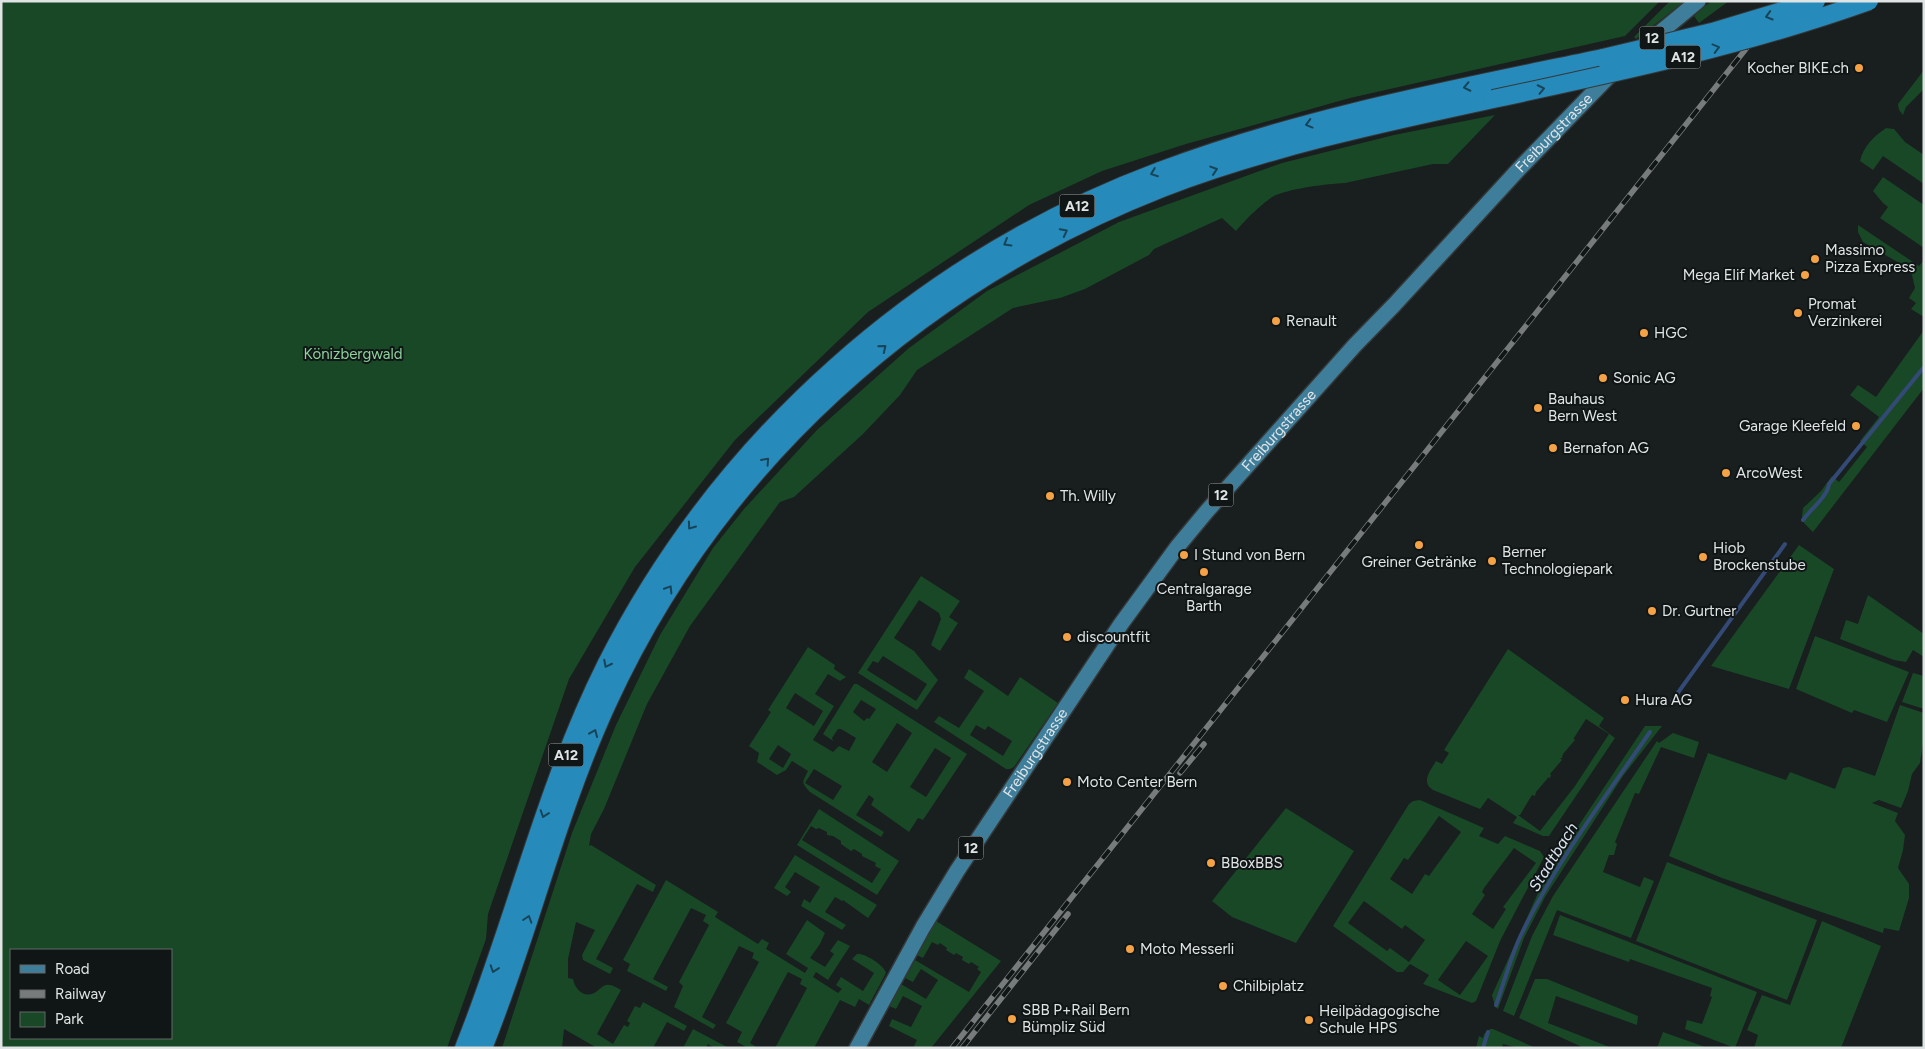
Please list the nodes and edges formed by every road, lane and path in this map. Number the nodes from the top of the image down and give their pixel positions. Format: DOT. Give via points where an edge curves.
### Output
graph roads {
  1 [pos="1698,1"];
  2 [pos="1816,1"];
  3 [pos="1869,1"];
  4 [pos="464,1048"];
  5 [pos="483,1048"];
  6 [pos="857,1048"];
  1 -- 6 [label="main road, Freiburgstrasse / 12" via="1607,76 1538,148 1355,345 1183,540 1121,624 956,871"];
  2 -- 4 [label="highway, A12, one-way, bridge" via="1696,36 1362,110 1258,138 1160,171 1042,223 957,273 896,316 826,374 779,420 721,487 675,549 623,634 592,693 567,754"];
  5 -- 3 [label="highway, A12, one-way, bridge" via="582,762 636,644 716,521 769,458 831,394 900,335 966,288 1042,243 1107,211 1182,181 1264,154 1358,129 1716,48 1800,25"];
}
